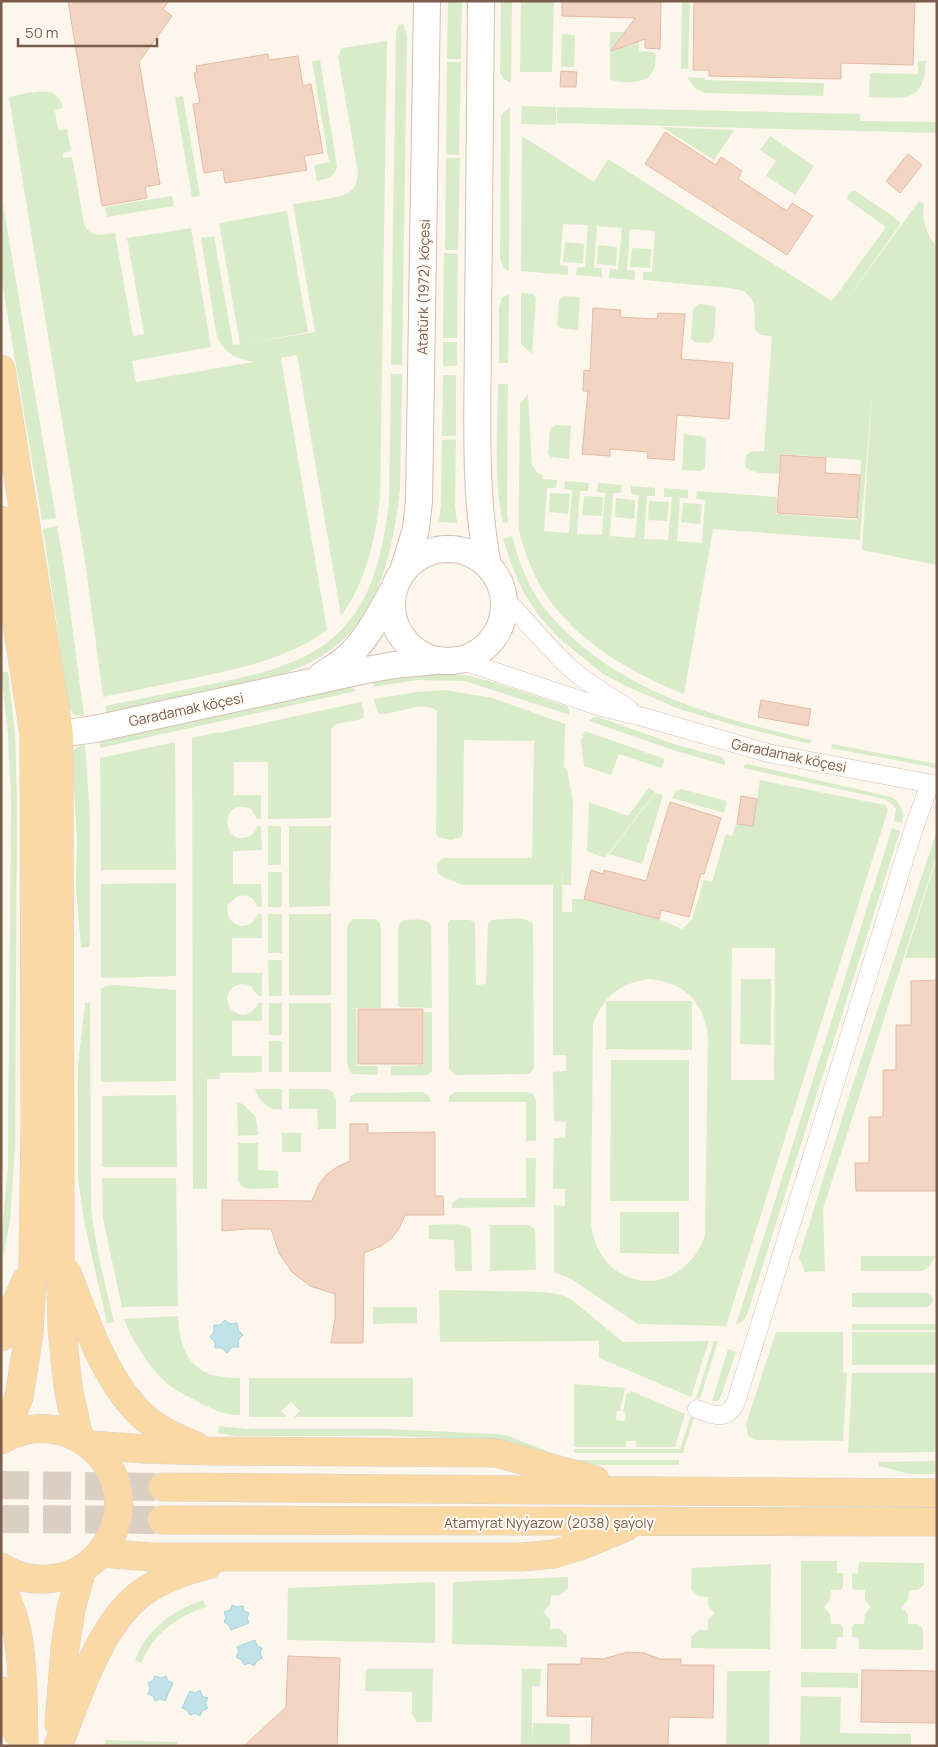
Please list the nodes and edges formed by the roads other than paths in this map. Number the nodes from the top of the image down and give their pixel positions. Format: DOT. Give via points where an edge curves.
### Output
graph roads {
  1 [pos="428,1"];
  2 [pos="481,1"];
  3 [pos="1,369"];
  4 [pos="1,520"];
  5 [pos="488,566"];
  6 [pos="398,579"];
  7 [pos="504,596"];
  8 [pos="448,660"];
  9 [pos="312,682"];
  10 [pos="643,717"];
  11 [pos="59,734"];
  12 [pos="933,784"];
  13 [pos="60,1258"];
  14 [pos="33,1263"];
  15 [pos="1,1337"];
  16 [pos="697,1409"];
  17 [pos="2,1440"];
  18 [pos="85,1441"];
  19 [pos="207,1451"];
  20 [pos="163,1487"];
  21 [pos="640,1491"];
  22 [pos="937,1493"];
  23 [pos="162,1520"];
  24 [pos="637,1522"];
  25 [pos="937,1522"];
  26 [pos="234,1557"];
  27 [pos="91,1561"];
  28 [pos="1,1567"];
  29 [pos="1,1585"];
  30 [pos="1,1691"];
  31 [pos="23,1746"];
  32 [pos="57,1746"];
  1 -- 6 [label="main road, Atatürk (1972) köçesi" via="419,501 416,528"];
  2 -- 5 [label="main road" via="478,492"];
  3 -- 11 [label="main road"];
  4 -- 14 [label="main road" via="34,734"];
  5 -- 6 [label="main road" via="460,550 444,549 414,560"];
  5 -- 7 [label="main road"];
  6 -- 8 [label="main road" via="391,603 392,619 398,633 421,655"];
  6 -- 9 [label="main road, Garadamak köçesi" via="375,622 346,659"];
  7 -- 8 [label="main road" via="501,624 494,637 474,655"];
  7 -- 10 [label="street, Garadamak köçesi" via="571,668"];
  8 -- 9 [label="main road, Garadamak köçesi" via="394,665"];
  8 -- 10 [label="street, Garadamak köçesi"];
  9 -- 11 [label="main road, Garadamak köçesi"];
  10 -- 12 [label="street, Garadamak köçesi" via="768,753"];
  11 -- 13 [label="main road"];
  12 -- 16 [label="street" via="913,831 736,1402 732,1411 717,1416"];
  13 -- 18 [label="main road" via="62,1326 69,1393"];
  13 -- 19 [label="main road" via="97,1347 134,1408 156,1427"];
  14 -- 15 [label="main road"];
  14 -- 17 [label="main road" via="29,1333 21,1388"];
  17 -- 18 [label="main road" via="21,1431 40,1428 60,1430"];
  18 -- 19 [label="main road" via="145,1449"];
  18 -- 27 [label="main road" via="105,1460 114,1478 118,1497 118,1517 112,1536"];
  19 -- 21 [label="main road" via="496,1453"];
  20 -- 21 [label="main road"];
  21 -- 22 [label="main road"];
  23 -- 24 [label="main road, Atamyrat Nyýazow (2038) şaýoly"];
  24 -- 25 [label="main road, Atamyrat Nyýazow (2038) şaýoly"];
  24 -- 26 [label="main road" via="580,1546 554,1554 522,1558"];
  26 -- 27 [label="main road"];
  26 -- 32 [label="main road" via="166,1578 138,1596 120,1615 98,1649"];
  27 -- 28 [label="main road" via="64,1577 45,1580 26,1578"];
  27 -- 32 [label="main road" via="72,1609 65,1648"];
  29 -- 31 [label="main road" via="18,1637 24,1703"];
  30 -- 31 [label="main road"];
}
